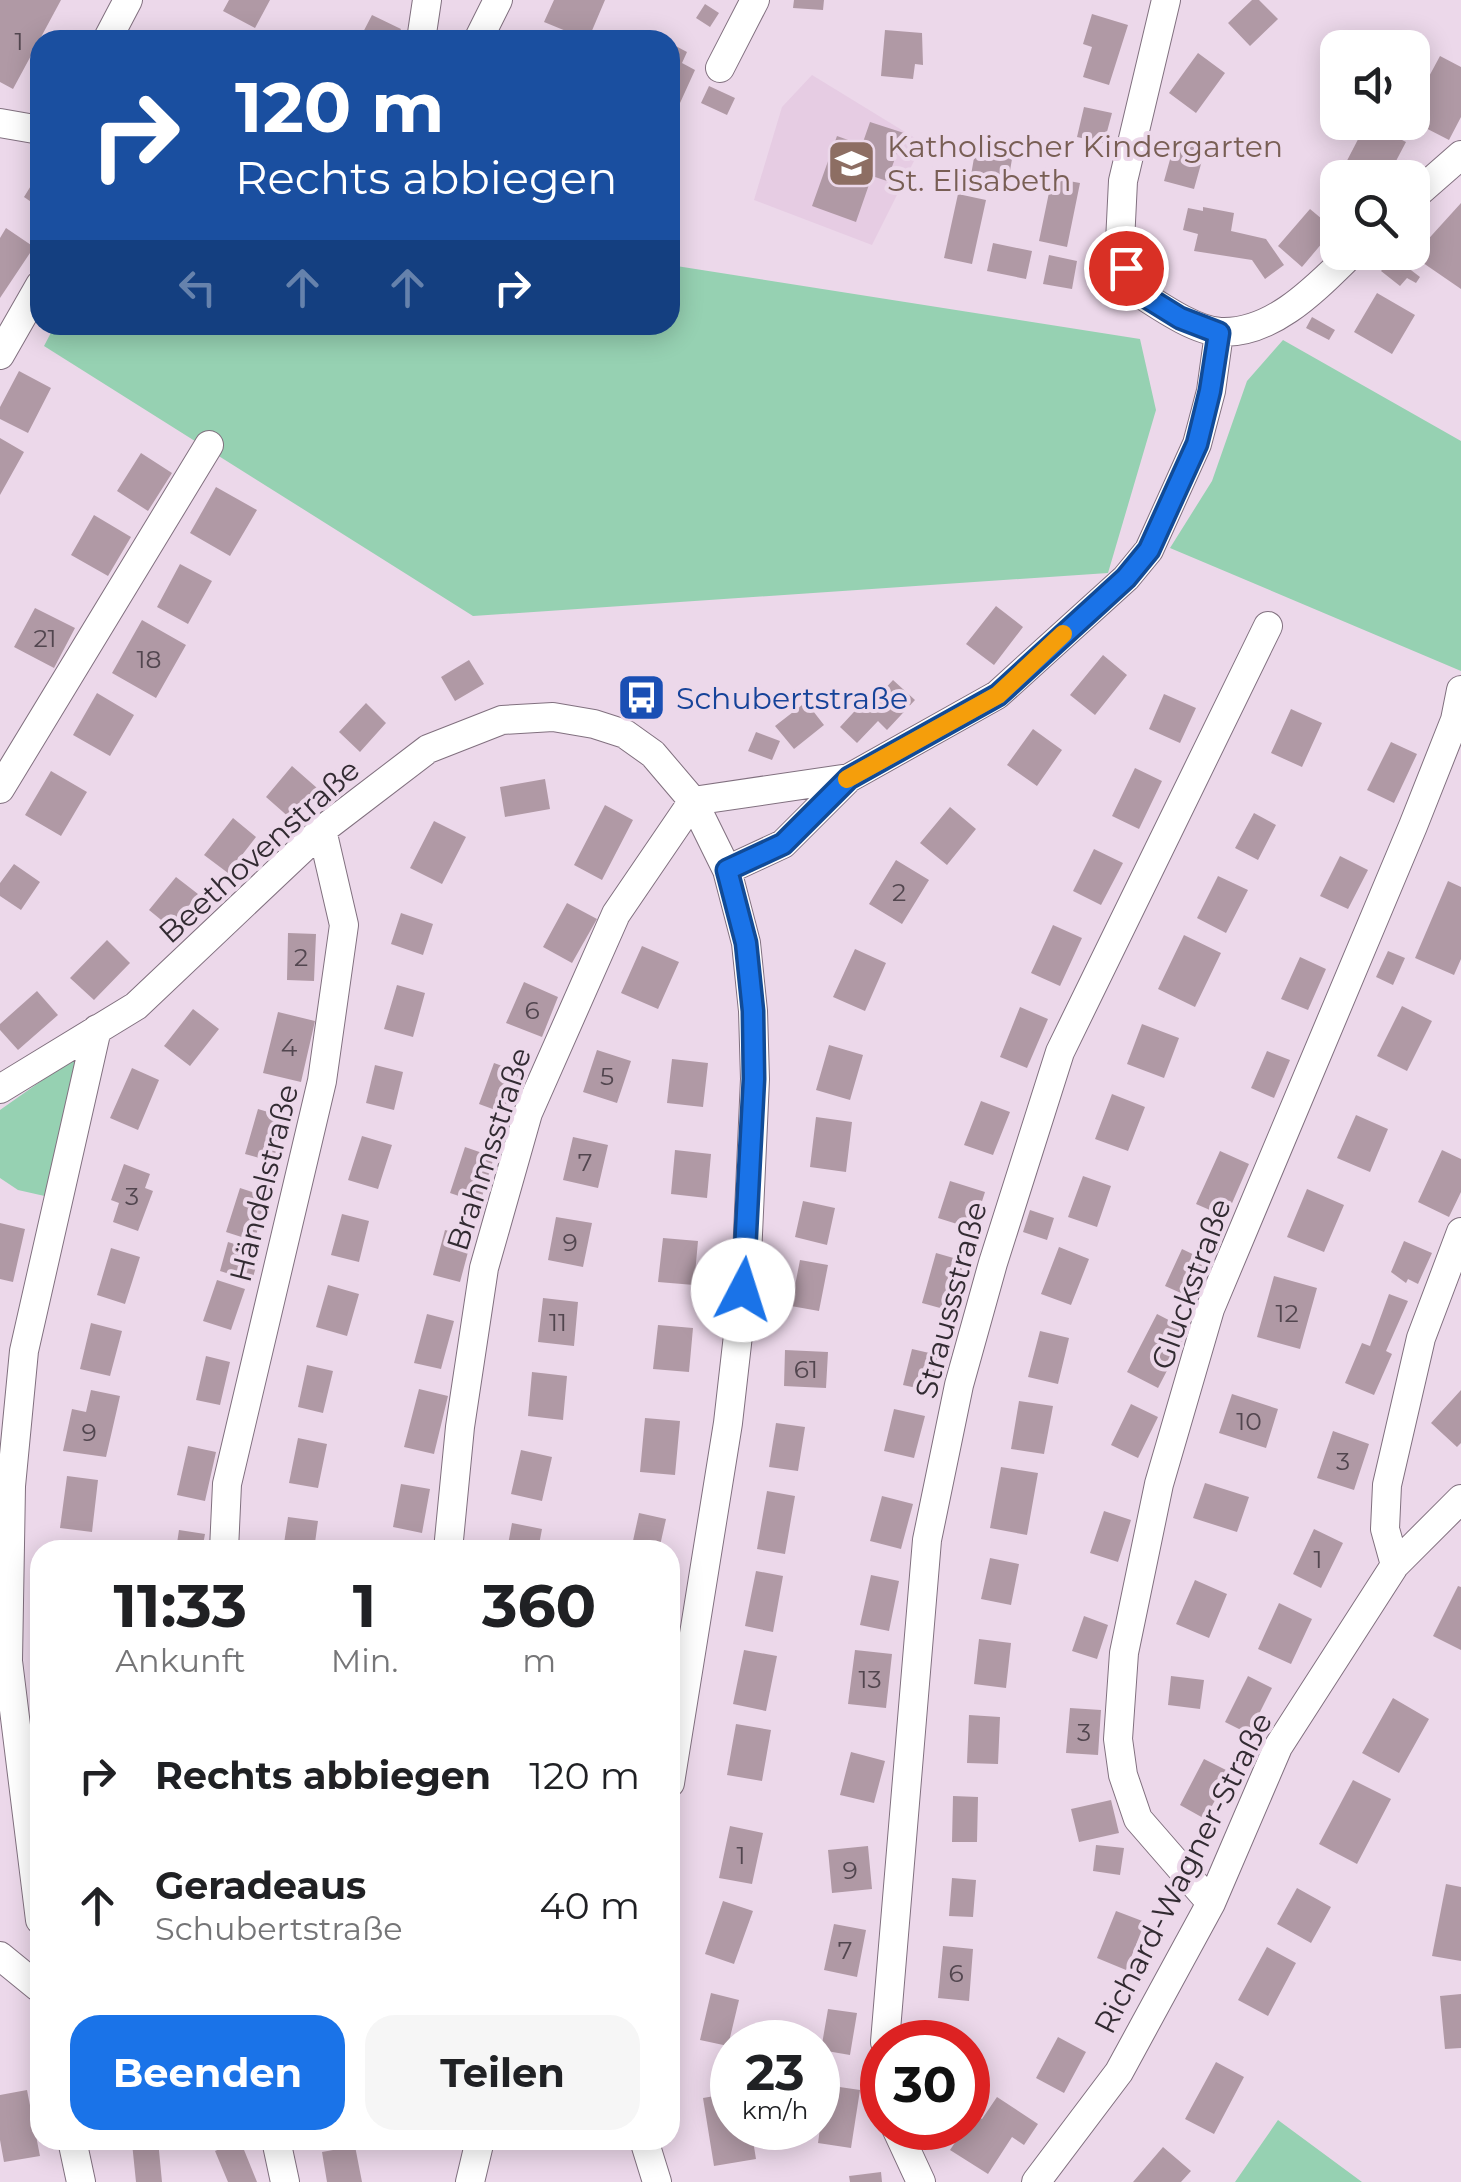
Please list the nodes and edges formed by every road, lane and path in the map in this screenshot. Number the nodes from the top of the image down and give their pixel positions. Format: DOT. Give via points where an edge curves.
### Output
graph roads {
  1 [pos="128,0"];
  2 [pos="427,0"];
  3 [pos="498,0"];
  4 [pos="756,0"];
  5 [pos="1166,0"];
  6 [pos="112,30"];
  7 [pos="422,30"];
  8 [pos="483,30"];
  9 [pos="720,68"];
  10 [pos="0,123"];
  11 [pos="30,128"];
  12 [pos="1461,155"];
  13 [pos="1430,182"];
  14 [pos="1335,270"];
  15 [pos="30,302"];
  16 [pos="1219,333"];
  17 [pos="0,355"];
  18 [pos="209,445"];
  19 [pos="1268,626"];
  20 [pos="1461,690"];
  21 [pos="849,778"];
  22 [pos="0,788"];
  23 [pos="693,801"];
  24 [pos="322,830"];
  25 [pos="727,870"];
  26 [pos="97,1029"];
  27 [pos="0,1089"];
  28 [pos="1461,1232"];
  29 [pos="1461,1499"];
  30 [pos="225,1540"];
  31 [pos="449,1540"];
  32 [pos="1396,1564"];
  33 [pos="680,1721"];
  34 [pos="30,1839"];
  35 [pos="1211,1903"];
  36 [pos="0,1956"];
  37 [pos="30,1974"];
  38 [pos="886,2020"];
  39 [pos="74,2150"];
  40 [pos="278,2150"];
  41 [pos="478,2150"];
  42 [pos="647,2150"];
  43 [pos="906,2150"];
  44 [pos="82,2182"];
  45 [pos="286,2182"];
  46 [pos="470,2182"];
  47 [pos="657,2182"];
  48 [pos="921,2182"];
  49 [pos="1036,2182"];
  1 -- 6 [label="street"];
  2 -- 7 [label="street"];
  3 -- 8 [label="street"];
  4 -- 9 [label="street"];
  5 -- 16 [label="street" via="1126,166 1120,242 1130,287"];
  10 -- 11 [label="street"];
  12 -- 13 [label="street"];
  14 -- 16 [label="street" via="1261,326"];
  15 -- 17 [label="street"];
  16 -- 21 [label="street" via="1197,444 1149,550 1126,578 998,695"];
  18 -- 22 [label="street"];
  19 -- 38 [label="street, Straussstraße" via="1060,1052 992,1262 927,1540"];
  20 -- 35 [label="street, Gluckstraße" via="1413,826 1210,1308 1159,1484 1124,1653 1118,1740 1138,1819"];
  21 -- 23 [label="street"];
  21 -- 25 [label="street" via="783,844"];
  23 -- 24 [label="street, Beethovenstraße" via="654,754 625,734 553,717 502,720 428,749"];
  23 -- 25 [label="street, Beethovenstraße"];
  23 -- 31 [label="street, Brahmsstraße" via="616,914 528,1113 484,1268"];
  24 -- 26 [label="street, Beethovenstraße" via="136,1006"];
  24 -- 30 [label="street, Händelstraße" via="344,925 336,984 322,1082 228,1484"];
  25 -- 33 [label="street, Beethovenstraße" via="746,943 753,1011 747,1256 728,1424"];
  26 -- 27 [label="street, Beethovenstraße"];
  26 -- 34 [label="street" via="24,1351 10,1486 8,1661"];
  28 -- 32 [label="street" via="1420,1338 1387,1485 1384,1529"];
  29 -- 32 [label="street, Richard-Wagner-Straße"];
  32 -- 35 [label="street, Richard-Wagner-Straße" via="1278,1747"];
  35 -- 49 [label="street, Richard-Wagner-Straße" via="1118,2072"];
  36 -- 37 [label="street"];
  39 -- 44 [label="street"];
  40 -- 45 [label="street"];
  41 -- 46 [label="street"];
  42 -- 47 [label="street"];
  43 -- 48 [label="street"];
}
